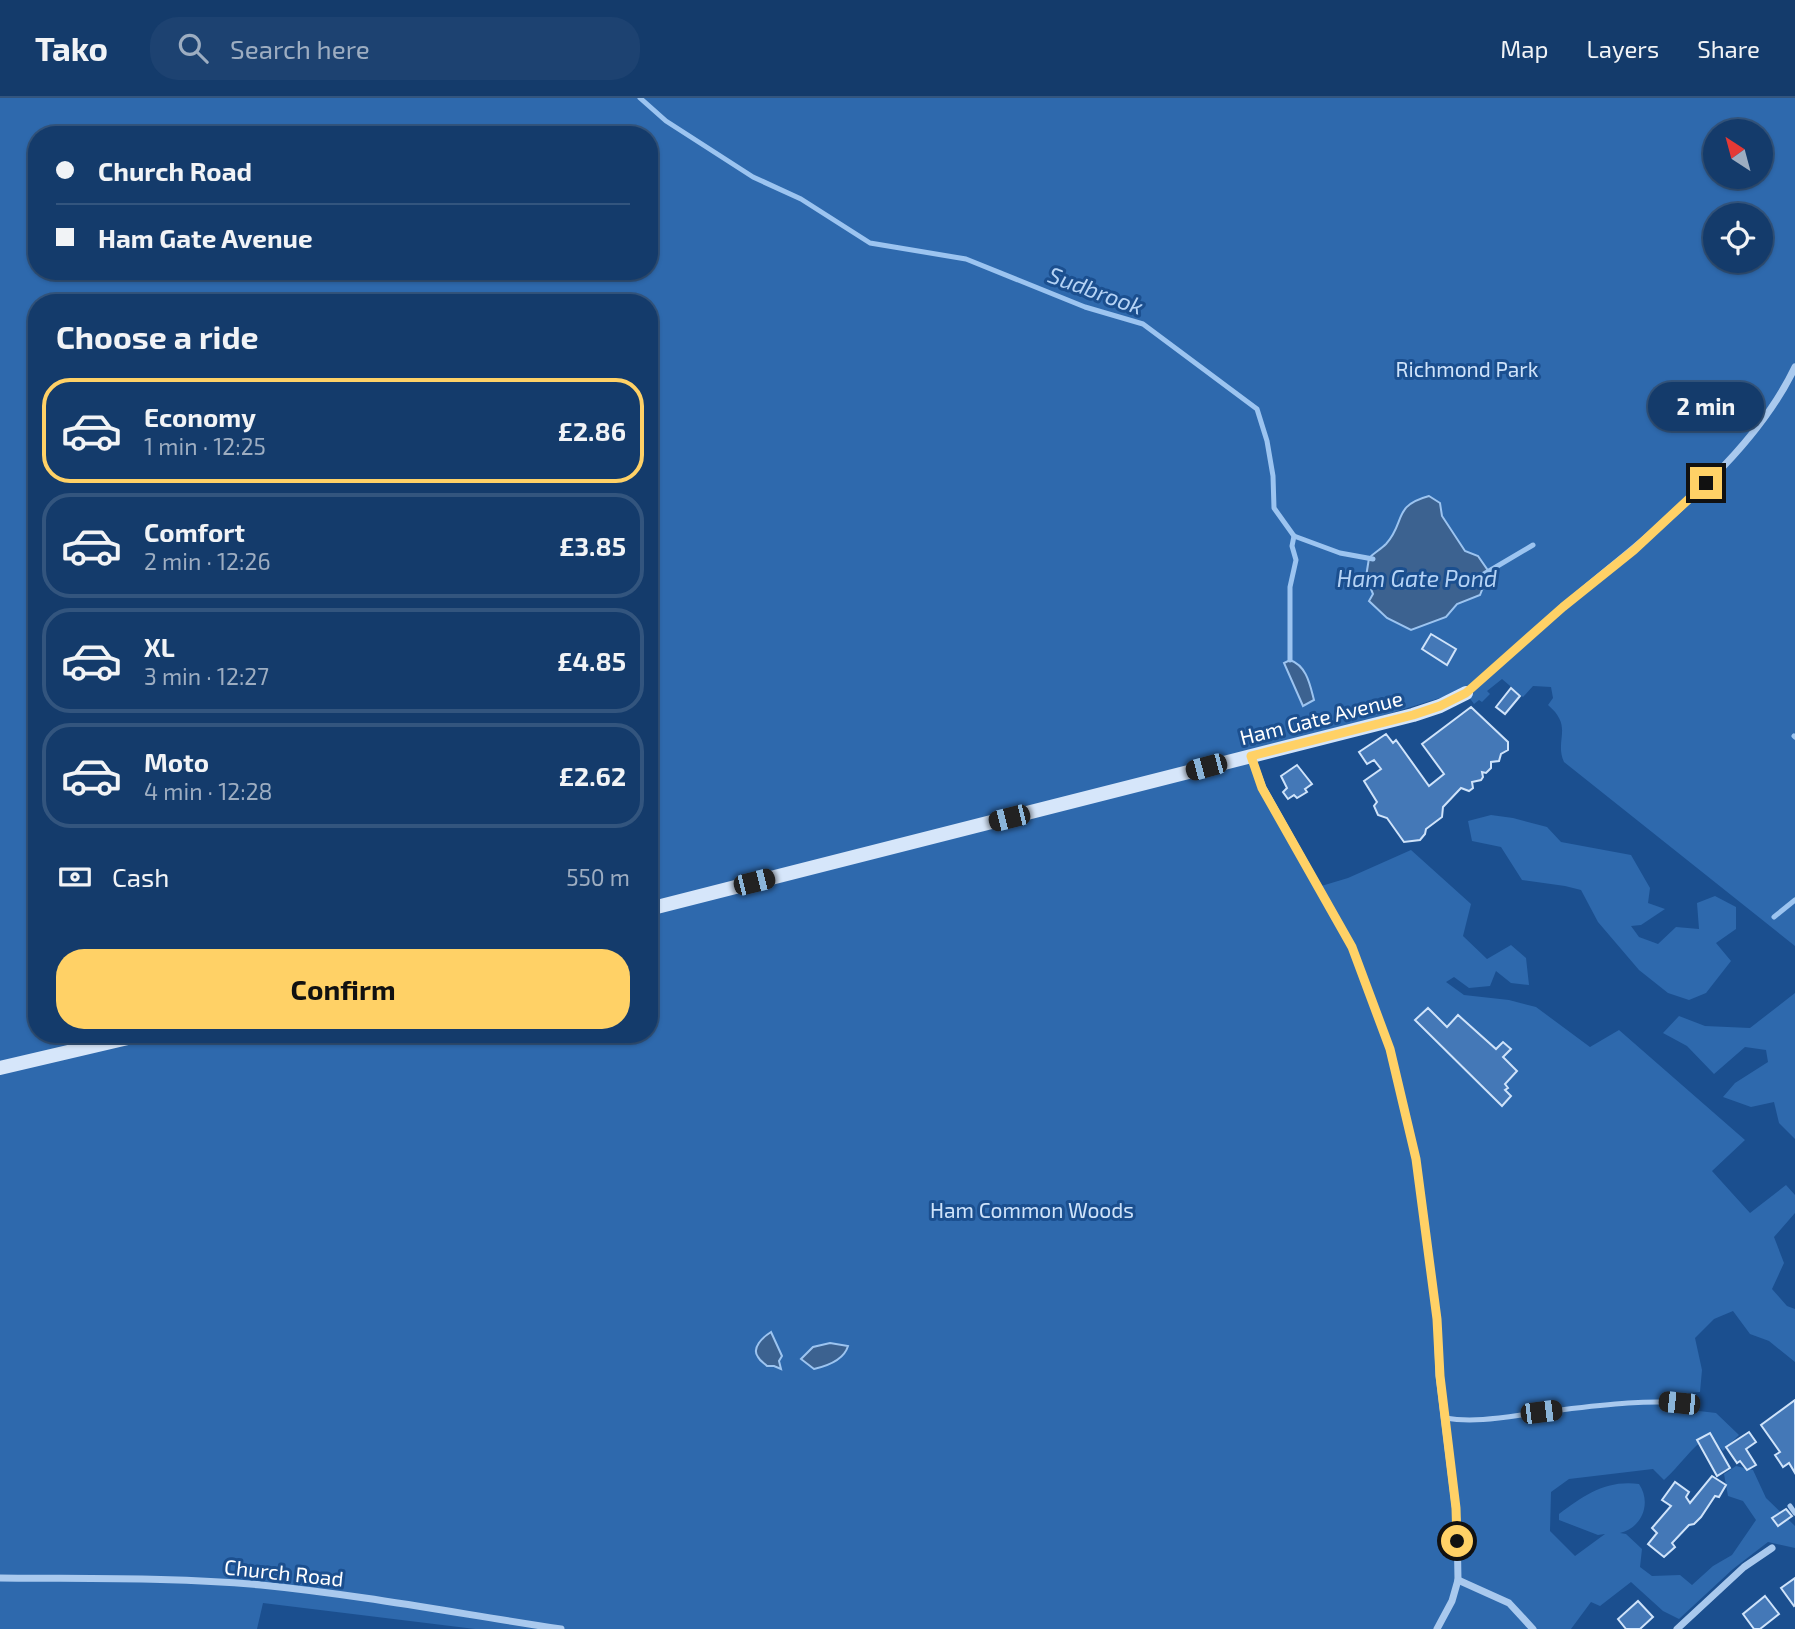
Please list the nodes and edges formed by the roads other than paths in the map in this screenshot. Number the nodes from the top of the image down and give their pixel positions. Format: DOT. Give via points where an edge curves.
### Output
graph roads {
  1 [pos="1795,367"];
  2 [pos="1466,693"];
  3 [pos="1251,756"];
  4 [pos="658,907"];
  5 [pos="107,1043"];
  6 [pos="0,1068"];
  7 [pos="1695,1405"];
  8 [pos="1445,1418"];
  9 [pos="1790,1506"];
  10 [pos="1795,1513"];
  11 [pos="1772,1548"];
  12 [pos="0,1578"];
  13 [pos="1458,1580"];
  14 [pos="561,1629"];
  15 [pos="1437,1629"];
  16 [pos="1534,1629"];
  17 [pos="1676,1629"];
  1 -- 2 [label="street, Ham Gate Avenue" via="1766,416 1706,483"];
  2 -- 3 [label="main road, Ham Gate Avenue" via="1413,715"];
  3 -- 4 [label="main road, Ham Gate Avenue"];
  3 -- 8 [label="street" via="1262,788 1352,947 1390,1049 1416,1159"];
  5 -- 6 [label="main road"];
  7 -- 8 [label="lane" via="1663,1401 1467,1422"];
  8 -- 13 [label="street" via="1456,1508"];
  9 -- 10 [label="lane"];
  11 -- 17 [label="street" via="1744,1567"];
  12 -- 14 [label="street, Church Road" via="261,1585"];
  13 -- 15 [label="street"];
  13 -- 16 [label="street" via="1509,1603"];
}
